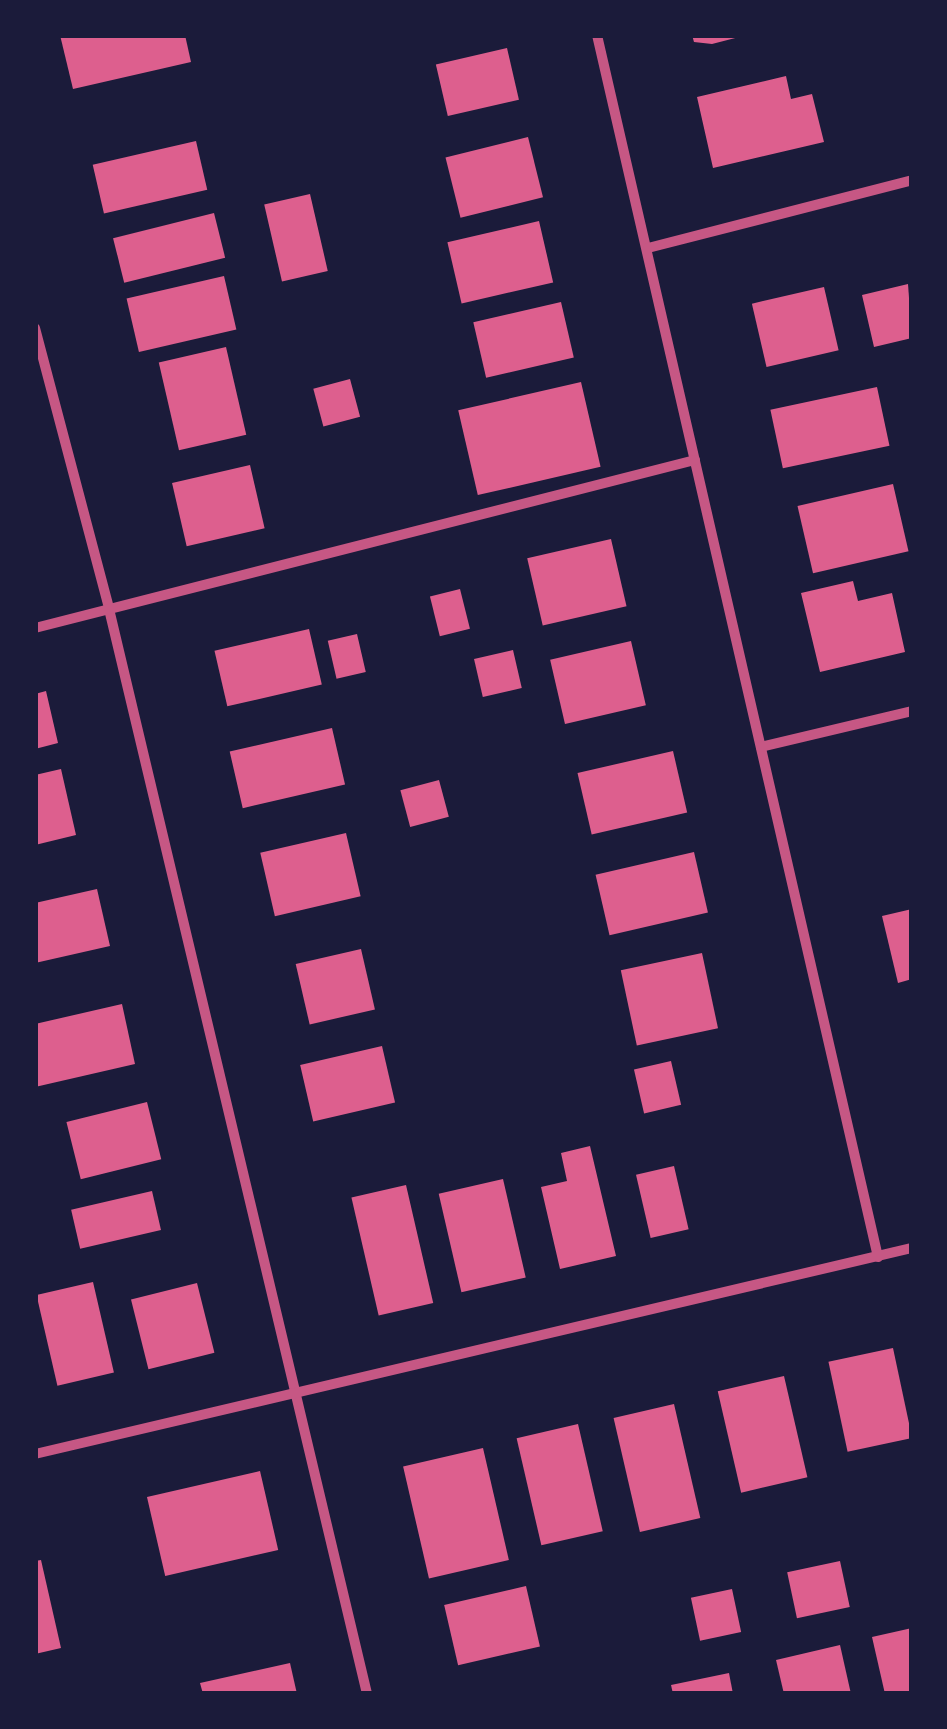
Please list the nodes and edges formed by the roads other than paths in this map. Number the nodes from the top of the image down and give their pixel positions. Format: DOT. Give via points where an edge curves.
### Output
graph roads {
  1 [pos="597,35"];
  2 [pos="912,180"];
  3 [pos="648,248"];
  4 [pos="35,328"];
  5 [pos="695,460"];
  6 [pos="108,608"];
  7 [pos="35,628"];
  8 [pos="912,711"];
  9 [pos="761,747"];
  10 [pos="912,1248"];
  11 [pos="878,1257"];
  12 [pos="294,1389"];
  13 [pos="35,1454"];
  14 [pos="367,1694"];
  1 -- 3 [label="street"];
  2 -- 3 [label="street"];
  3 -- 5 [label="street"];
  4 -- 6 [label="street"];
  5 -- 6 [label="street"];
  5 -- 9 [label="street"];
  6 -- 7 [label="street"];
  6 -- 12 [label="street"];
  8 -- 9 [label="street"];
  9 -- 11 [label="street"];
  10 -- 11 [label="street"];
  11 -- 12 [label="street"];
  12 -- 13 [label="street"];
  12 -- 14 [label="street"];
}
